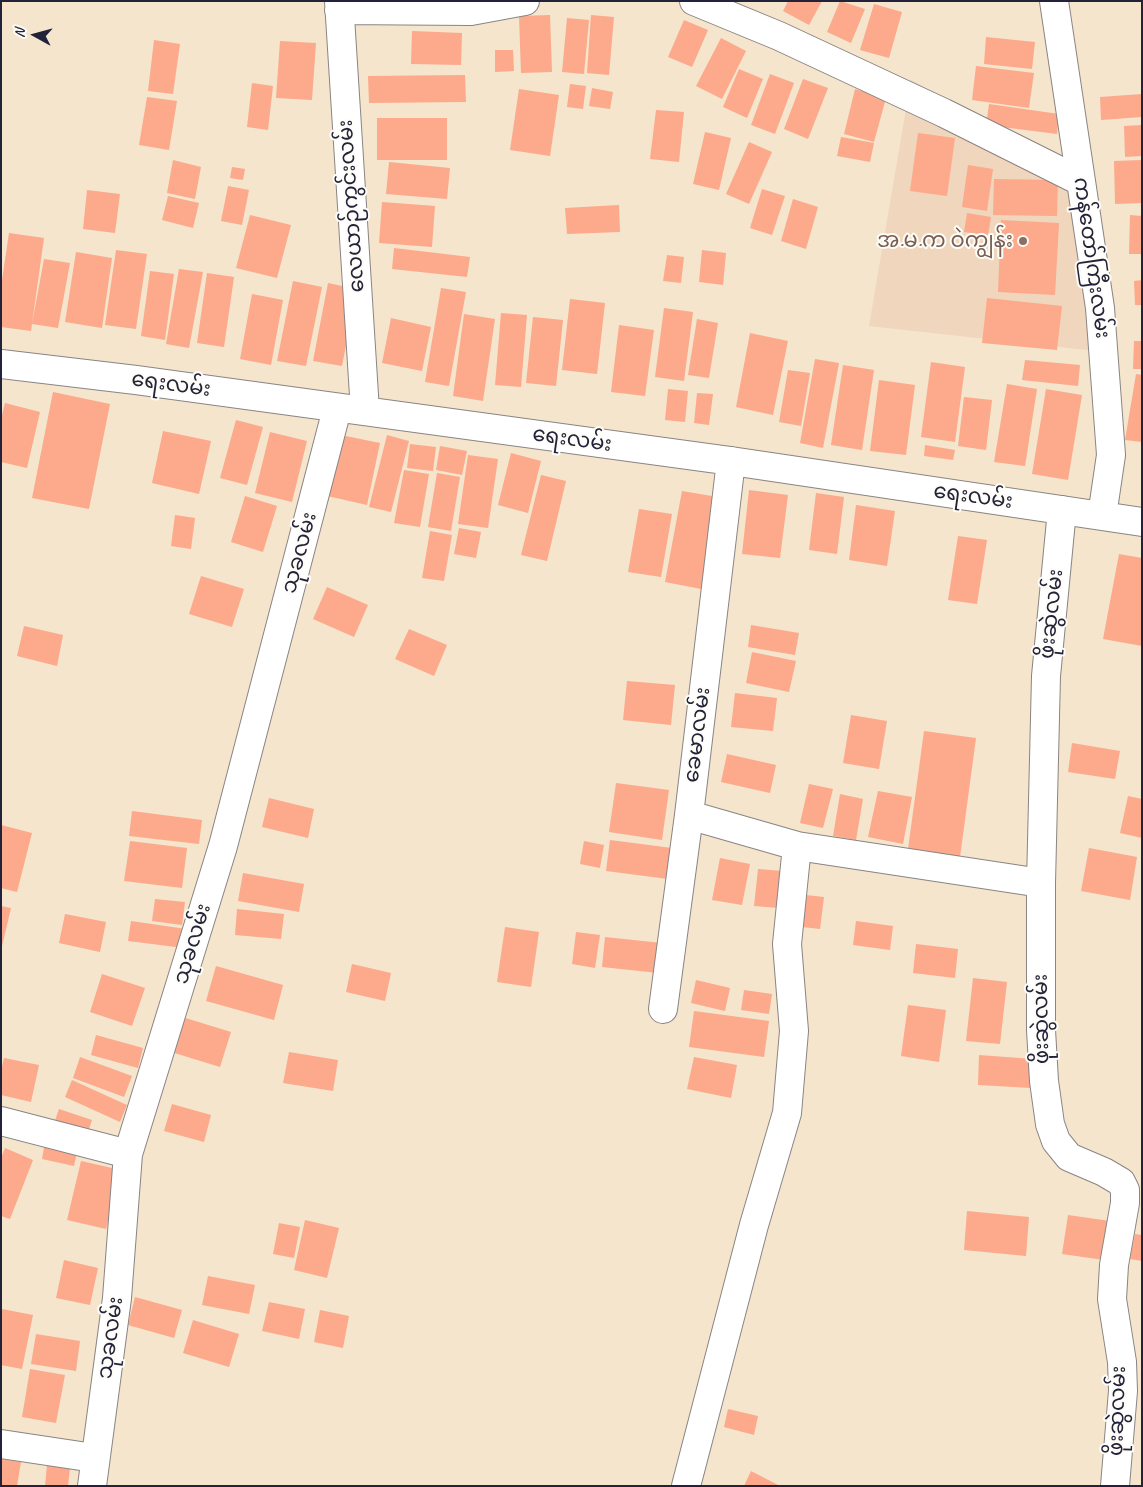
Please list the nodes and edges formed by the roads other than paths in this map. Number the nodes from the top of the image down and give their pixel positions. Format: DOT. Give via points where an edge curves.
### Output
graph roads {
  1 [pos="525,1"];
  2 [pos="694,1"];
  3 [pos="1054,1"];
  4 [pos="339,6"];
  5 [pos="1080,181"];
  6 [pos="1,364"];
  7 [pos="337,409"];
  8 [pos="366,411"];
  9 [pos="731,461"];
  10 [pos="1062,510"];
  11 [pos="1102,516"];
  12 [pos="1142,522"];
  13 [pos="689,815"];
  14 [pos="797,846"];
  15 [pos="1041,883"];
  16 [pos="663,1009"];
  17 [pos="1,1121"];
  18 [pos="128,1154"];
  19 [pos="1,1444"];
  20 [pos="94,1458"];
  21 [pos="92,1486"];
  22 [pos="686,1486"];
  23 [pos="1114,1486"];
  1 -- 4 [label="street" via="471,11"];
  2 -- 5 [label="street" via="779,36"];
  3 -- 5 [label="street, ကန်တော်ကြီးလမ်း"];
  4 -- 8 [label="street, လေယာဉ်ကွင်းလမ်း"];
  5 -- 11 [label="street, ကန်တော်ကြီးလမ်း" via="1100,308 1111,455"];
  6 -- 7 [label="street, ရေးလမ်း"];
  7 -- 8 [label="street, ရေးလမ်း"];
  7 -- 18 [label="street, သုခလမ်း" via="223,846"];
  8 -- 9 [label="street, ရေးလမ်း"];
  9 -- 10 [label="street, ရေးလမ်း"];
  9 -- 13 [label="street, ခေမာလမ်း"];
  10 -- 11 [label="street, ရေးလမ်း"];
  10 -- 15 [label="street, ဖိုးဆွဲလမ်း" via="1046,676"];
  11 -- 12 [label="street, ရေးလမ်း"];
  13 -- 14 [label="street"];
  13 -- 16 [label="street, ခေမာလမ်း"];
  14 -- 15 [label="street"];
  14 -- 22 [label="street" via="787,944 794,1030 787,1113 754,1225"];
  15 -- 23 [label="street, ဖိုးဆွဲလမ်း" via="1041,1030 1050,1124 1056,1141 1068,1158 1122,1182 1124,1190 1112,1299 1123,1391"];
  17 -- 18 [label="street"];
  18 -- 20 [label="street, သုခလမ်း" via="117,1298"];
  19 -- 20 [label="street"];
  20 -- 21 [label="street, သုခလမ်း"];
}
